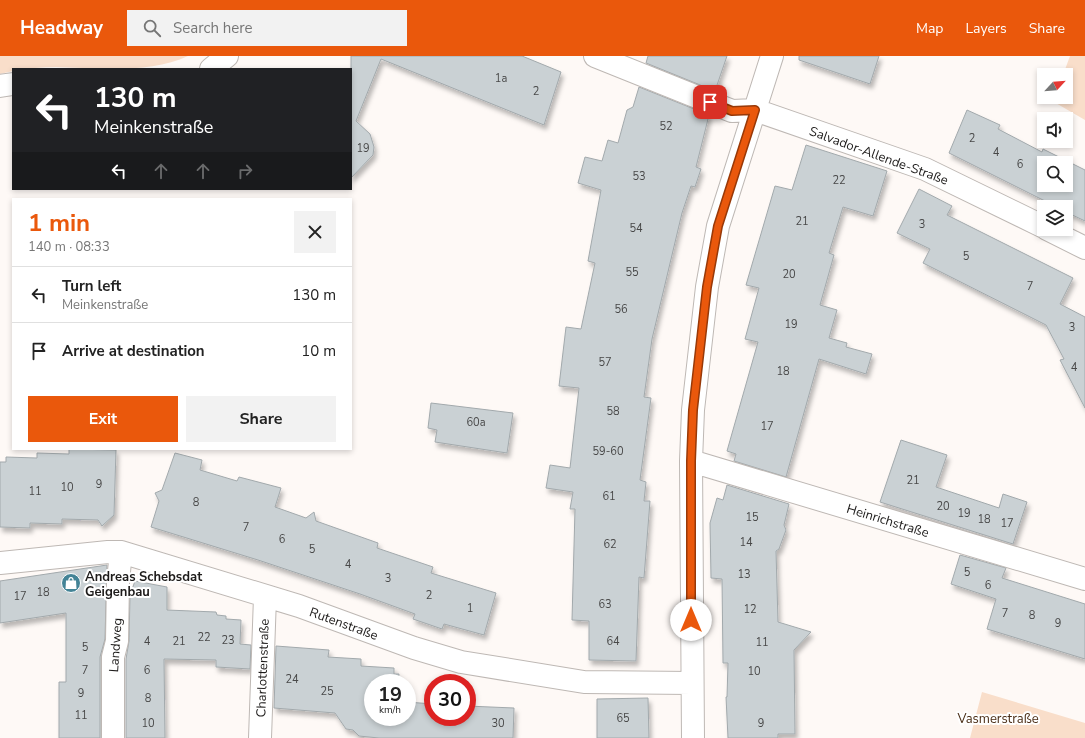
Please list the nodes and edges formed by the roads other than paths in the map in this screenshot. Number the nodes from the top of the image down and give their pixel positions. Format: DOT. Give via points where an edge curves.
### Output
graph roads {
  1 [pos="227,56"];
  2 [pos="595,56"];
  3 [pos="772,56"];
  4 [pos="212,68"];
  5 [pos="12,84"];
  6 [pos="0,86"];
  7 [pos="755,110"];
  8 [pos="1037,224"];
  9 [pos="1062,236"];
  10 [pos="1085,248"];
  11 [pos="691,461"];
  12 [pos="121,552"];
  13 [pos="0,563"];
  14 [pos="1085,579"];
  15 [pos="265,597"];
  16 [pos="692,683"];
  17 [pos="114,738"];
  18 [pos="260,738"];
  19 [pos="693,738"];
  1 -- 4 [label="street"];
  2 -- 7 [label="street" via="732,111"];
  3 -- 7 [label="street"];
  5 -- 6 [label="street"];
  7 -- 8 [label="street, Salvador-Allende-Straße" via="925,169"];
  7 -- 11 [label="street" via="718,226 707,287 693,410"];
  9 -- 10 [label="street"];
  11 -- 14 [label="street, Heinrichstraße"];
  11 -- 16 [label="street"];
  12 -- 13 [label="street, Rutenstraße"];
  12 -- 15 [label="street, Rutenstraße"];
  12 -- 17 [label="street, Landweg" via="117,641 113,657"];
  15 -- 16 [label="street, Rutenstraße" via="299,606 414,648 461,662 584,682"];
  15 -- 18 [label="street, Charlottenstraße"];
  16 -- 19 [label="street"];
}
